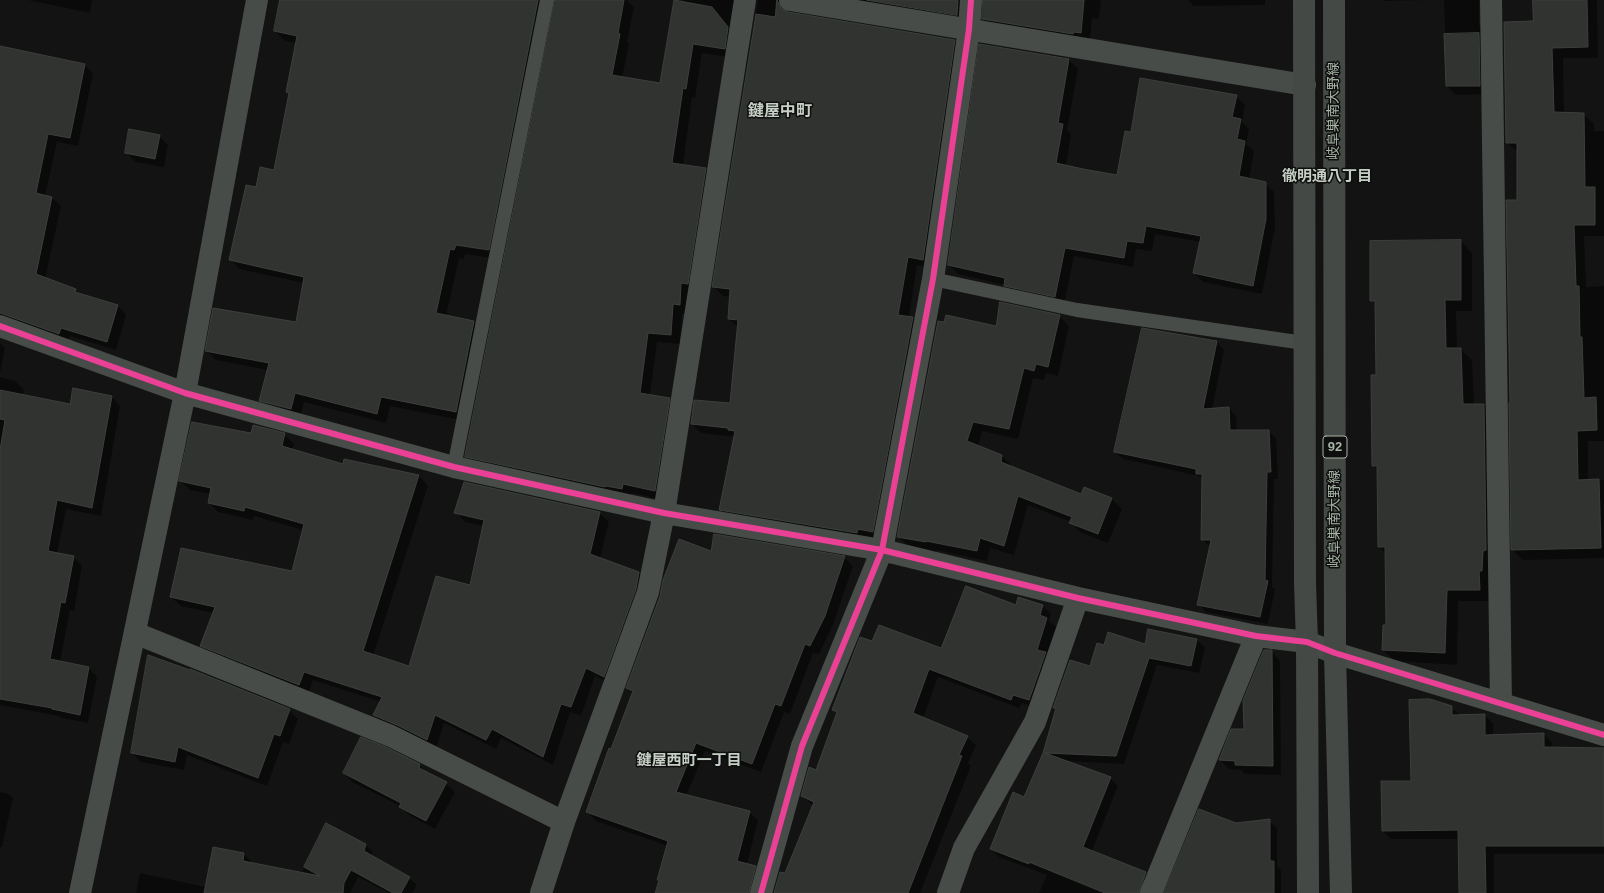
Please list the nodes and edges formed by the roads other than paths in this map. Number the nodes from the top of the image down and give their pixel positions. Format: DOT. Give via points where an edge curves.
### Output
graph roads {
  1 [pos="257,0"];
  2 [pos="547,0"];
  3 [pos="745,0"];
  4 [pos="790,0"];
  5 [pos="971,0"];
  6 [pos="1304,0"];
  7 [pos="1334,0"];
  8 [pos="1491,0"];
  9 [pos="969,29"];
  10 [pos="1305,85"];
  11 [pos="932,279"];
  12 [pos="0,326"];
  13 [pos="1304,343"];
  14 [pos="185,393"];
  15 [pos="454,467"];
  16 [pos="664,513"];
  17 [pos="882,550"];
  18 [pos="1078,598"];
  19 [pos="135,633"];
  20 [pos="1256,636"];
  21 [pos="1307,642"];
  22 [pos="1335,653"];
  23 [pos="1501,704"];
  24 [pos="1604,735"];
  25 [pos="564,822"];
  26 [pos="80,893"];
  27 [pos="541,893"];
  28 [pos="761,893"];
  29 [pos="948,893"];
  30 [pos="1150,893"];
  31 [pos="1308,893"];
  32 [pos="1341,893"];
  1 -- 14 [label="street"];
  2 -- 15 [label="lane"];
  3 -- 16 [label="street"];
  4 -- 9 [label="street"];
  5 -- 9 [label="street"];
  6 -- 10 [label="main road, 岐阜巣南大野線 / 92"];
  7 -- 22 [label="main road, 岐阜巣南大野線 / 92"];
  8 -- 23 [label="street"];
  9 -- 10 [label="street"];
  9 -- 11 [label="street"];
  10 -- 13 [label="main road, 岐阜巣南大野線 / 92"];
  11 -- 13 [label="lane" via="1077,310"];
  11 -- 17 [label="street"];
  12 -- 14 [label="street"];
  13 -- 21 [label="main road, 岐阜巣南大野線 / 92"];
  14 -- 15 [label="street"];
  14 -- 19 [label="street"];
  15 -- 16 [label="street"];
  16 -- 17 [label="street"];
  16 -- 25 [label="street" via="648,592"];
  17 -- 18 [label="street"];
  17 -- 28 [label="street" via="802,746"];
  18 -- 20 [label="street"];
  18 -- 29 [label="street" via="1035,722 964,848"];
  19 -- 25 [label="street" via="391,736"];
  19 -- 26 [label="street"];
  20 -- 21 [label="street"];
  20 -- 30 [label="street"];
  21 -- 22 [label="street"];
  21 -- 31 [label="main road, 岐阜巣南大野線 / 92"];
  22 -- 23 [label="street"];
  22 -- 32 [label="main road, 岐阜巣南大野線 / 92"];
  23 -- 24 [label="street"];
  25 -- 27 [label="street"];
}
